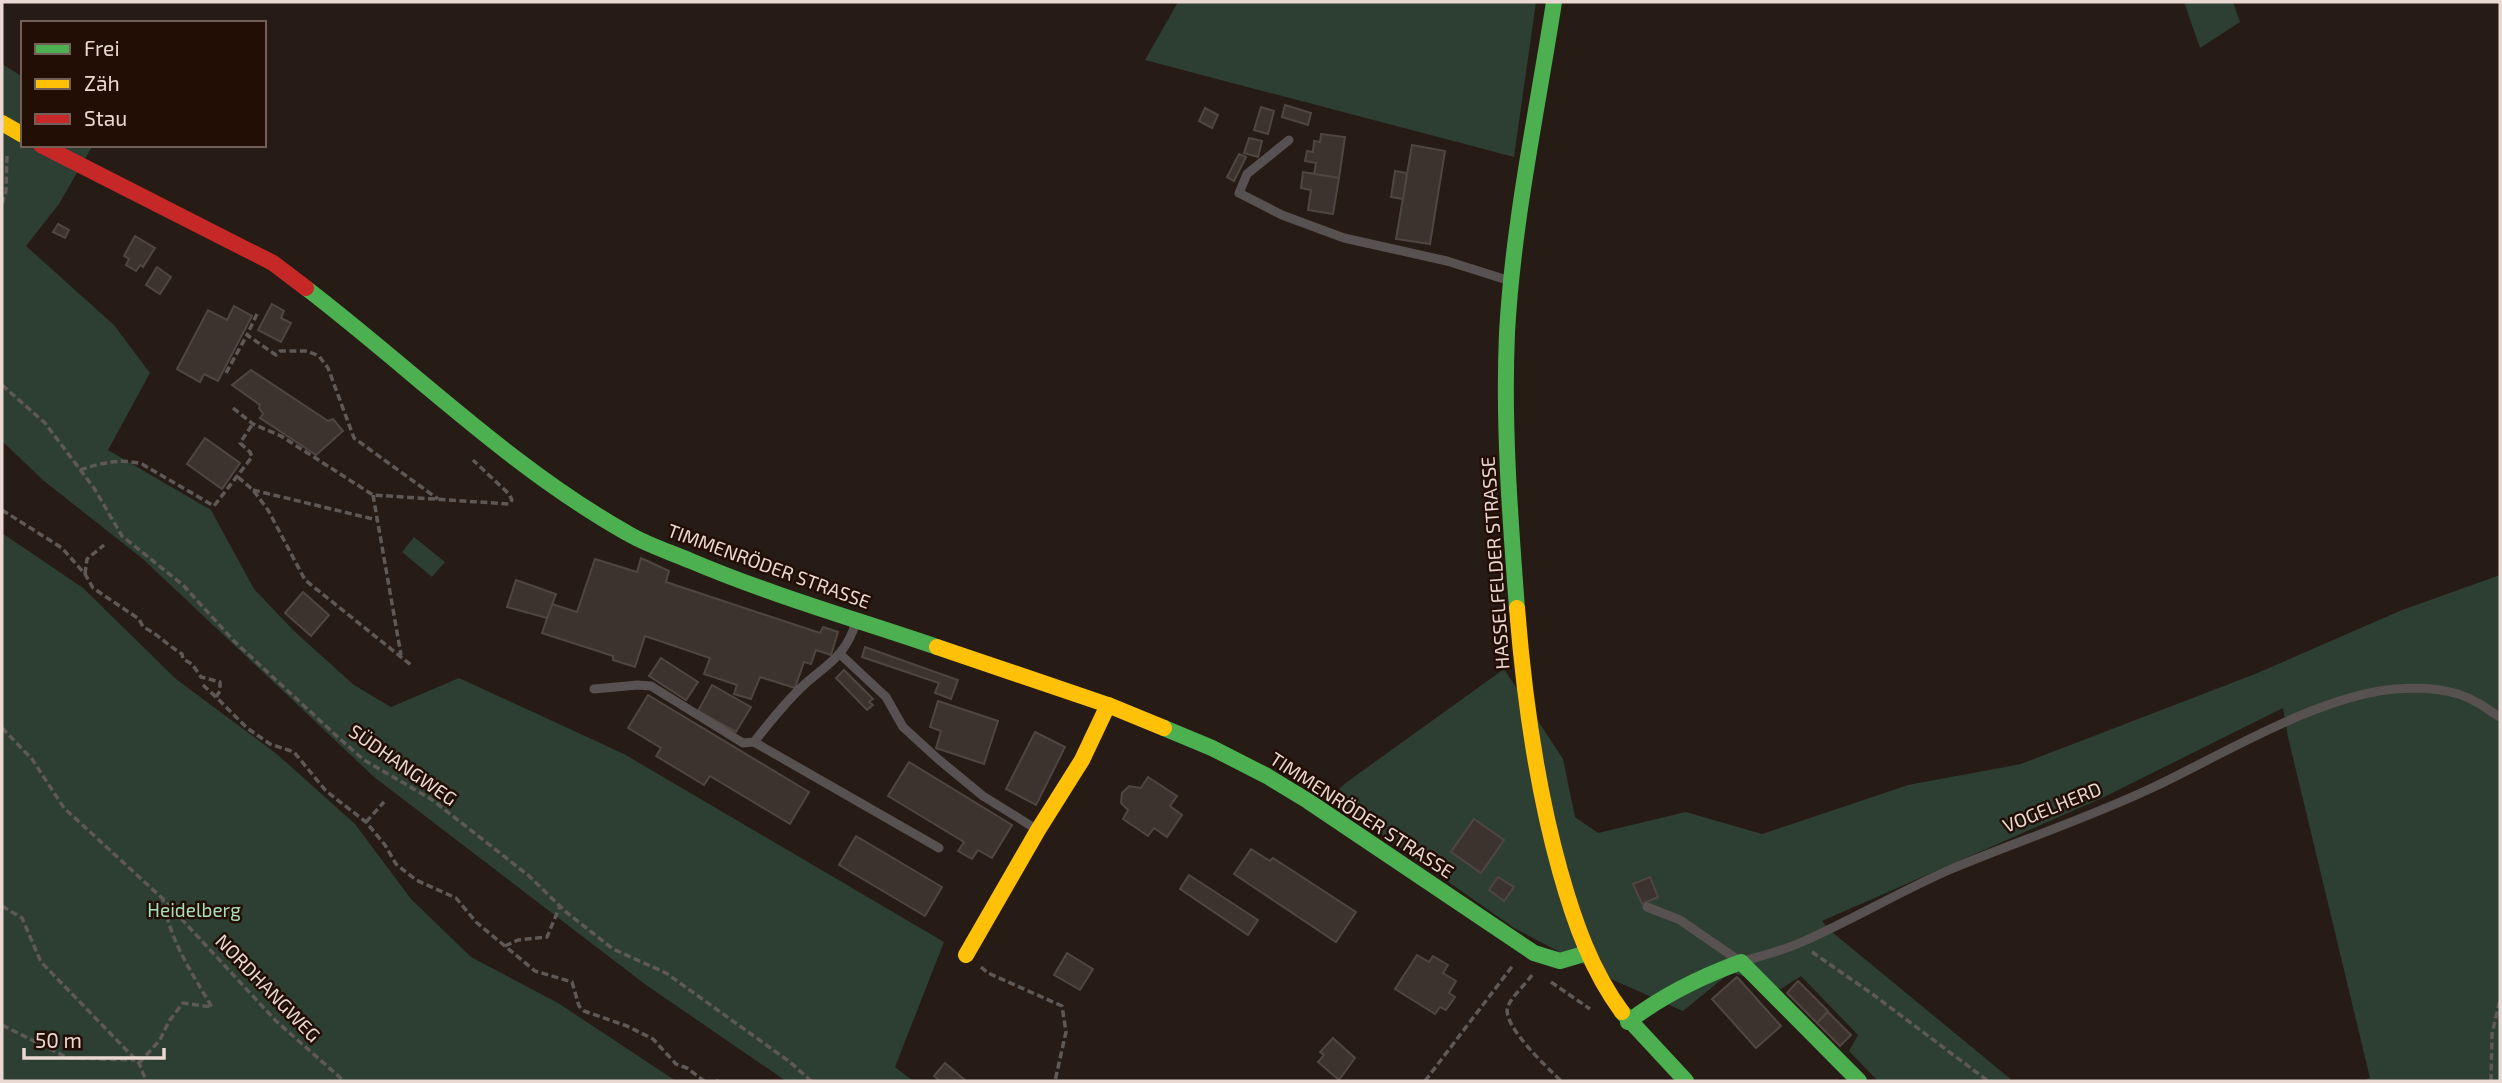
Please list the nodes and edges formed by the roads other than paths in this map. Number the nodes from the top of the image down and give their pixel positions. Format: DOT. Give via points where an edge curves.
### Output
graph roads {
  1 [pos="1554,2"];
  2 [pos="2,123"];
  3 [pos="21,134"];
  4 [pos="1289,140"];
  5 [pos="45,147"];
  6 [pos="1512,281"];
  7 [pos="856,621"];
  8 [pos="841,655"];
  9 [pos="594,689"];
  10 [pos="1108,705"];
  11 [pos="2500,717"];
  12 [pos="754,742"];
  13 [pos="1038,830"];
  14 [pos="939,848"];
  15 [pos="1647,907"];
  16 [pos="1587,953"];
  17 [pos="966,955"];
  18 [pos="1741,962"];
  19 [pos="1628,1022"];
  20 [pos="1686,1081"];
  21 [pos="1859,1081"];
  1 -- 6 [label="main road, HASSELFELDER STRASSE"];
  2 -- 3 [label="main road"];
  4 -- 6 [label="lane" via="1247,174 1239,193 1345,238"];
  5 -- 7 [label="main road, TIMMENRÖDER STRASSE" via="273,263 565,495 630,535 690,562"];
  6 -- 16 [label="main road, HASSELFELDER STRASSE" via="1506,348 1521,651 1547,824"];
  7 -- 8 [label="lane"];
  7 -- 10 [label="main road, TIMMENRÖDER STRASSE"];
  8 -- 12 [label="lane" via="779,709"];
  8 -- 13 [label="lane" via="887,696 903,727 938,760 983,796"];
  9 -- 12 [label="lane" via="651,686 743,743"];
  10 -- 13 [label="main road" via="1082,760"];
  10 -- 16 [label="main road, TIMMENRÖDER STRASSE" via="1267,776 1525,947 1557,962"];
  11 -- 18 [label="lane, VOGELHERD" via="2448,690 2424,688 2360,695 2325,706 2153,788 1949,870 1799,943"];
  12 -- 14 [label="lane"];
  13 -- 17 [label="main road"];
  15 -- 18 [label="lane" via="1680,920"];
  16 -- 19 [label="main road, HASSELFELDER STRASSE"];
  18 -- 19 [label="main road, VOGELHERD" via="1684,984"];
  18 -- 21 [label="main road"];
  19 -- 20 [label="main road, HASSELFELDER STRASSE"];
}
